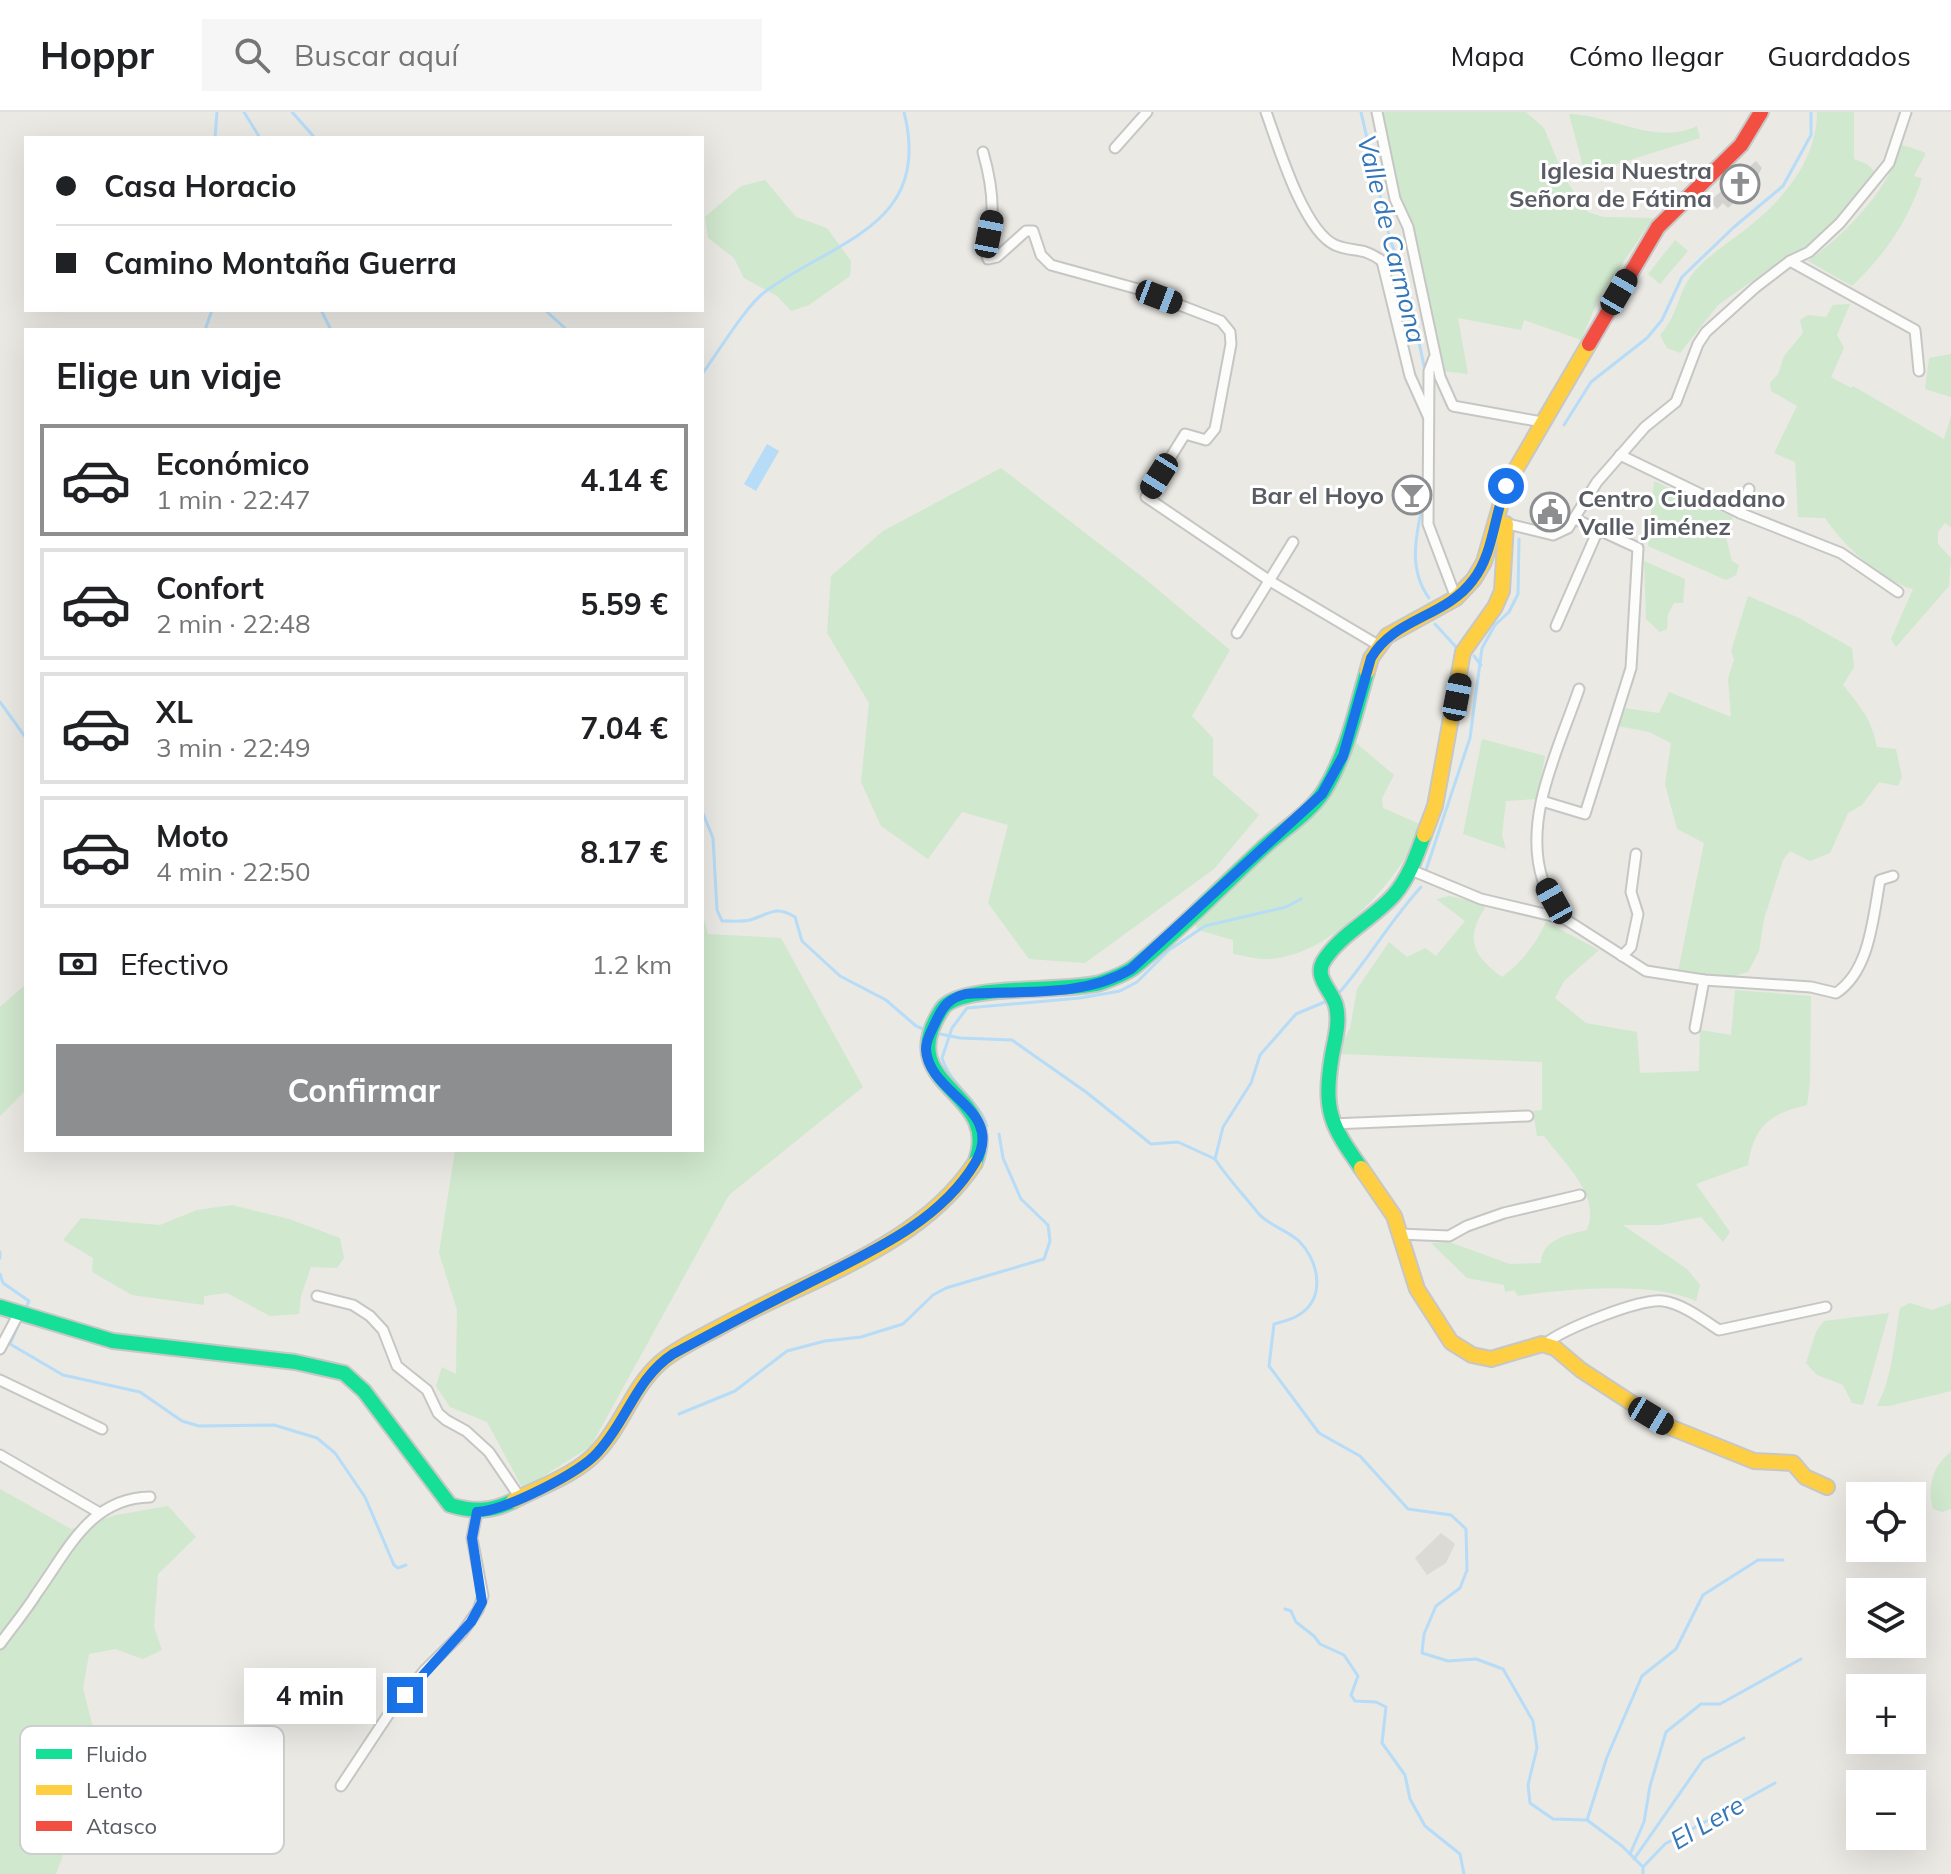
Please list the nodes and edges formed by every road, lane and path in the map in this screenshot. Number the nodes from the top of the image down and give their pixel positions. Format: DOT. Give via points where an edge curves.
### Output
graph roads {
  1 [pos="1147,112"];
  2 [pos="1266,112"];
  3 [pos="1377,112"];
  4 [pos="1761,112"];
  5 [pos="1906,112"];
  6 [pos="1115,148"];
  7 [pos="983,152"];
  8 [pos="1790,261"];
  9 [pos="1435,354"];
  10 [pos="1919,371"];
  11 [pos="1428,416"];
  12 [pos="1542,422"];
  13 [pos="1620,455"];
  14 [pos="1749,489"];
  15 [pos="1740,513"];
  16 [pos="1575,519"];
  17 [pos="1500,522"];
  18 [pos="1598,530"];
  19 [pos="1293,542"];
  20 [pos="1270,581"];
  21 [pos="1898,592"];
  22 [pos="1456,598"];
  23 [pos="1556,626"];
  24 [pos="1237,633"];
  25 [pos="1378,645"];
  26 [pos="1579,689"];
  27 [pos="1542,801"];
  28 [pos="1636,854"];
  29 [pos="1411,870"];
  30 [pos="1893,876"];
  31 [pos="1565,919"];
  32 [pos="1622,956"];
  33 [pos="1704,980"];
  34 [pos="1695,1028"];
  35 [pos="1528,1116"];
  36 [pos="1332,1124"];
  37 [pos="1580,1195"];
  38 [pos="1399,1234"];
  39 [pos="317,1296"];
  40 [pos="0,1307"];
  41 [pos="1826,1307"];
  42 [pos="19,1313"];
  43 [pos="1545,1344"];
  44 [pos="0,1349"];
  45 [pos="0,1380"];
  46 [pos="102,1429"];
  47 [pos="0,1455"];
  48 [pos="1827,1487"];
  49 [pos="150,1497"];
  50 [pos="521,1499"];
  51 [pos="98,1512"];
  52 [pos="477,1512"];
  53 [pos="0,1644"];
  54 [pos="341,1786"];
  1 -- 6 [label="street"];
  2 -- 11 [label="street" via="1298,198 1318,229 1335,245 1369,250 1382,261 1410,376"];
  3 -- 9 [label="street"];
  4 -- 12 [label="main road" via="1733,154 1668,212"];
  5 -- 8 [label="street" via="1889,163 1840,223 1809,252"];
  7 -- 20 [label="street" via="992,216 988,259 1033,231 1041,255 1051,265 1138,289 1221,321 1230,332 1215,429 1206,440 1185,434 1146,497"];
  8 -- 10 [label="street" via="1915,330"];
  8 -- 13 [label="street" via="1706,332 1673,407"];
  9 -- 11 [label="street" via="1429,371"];
  9 -- 12 [label="street" via="1457,409"];
  11 -- 22 [label="street" via="1428,524"];
  12 -- 17 [label="main road" via="1506,486"];
  13 -- 15 [label="street"];
  13 -- 16 [label="street"];
  14 -- 15 [label="street"];
  15 -- 21 [label="street" via="1841,553"];
  16 -- 17 [label="street" via="1553,535"];
  16 -- 18 [label="street"];
  17 -- 22 [label="main road" via="1484,562"];
  17 -- 29 [label="main road" via="1501,594 1463,652 1435,806"];
  18 -- 23 [label="street"];
  18 -- 27 [label="street" via="1638,548 1631,668 1585,814"];
  19 -- 20 [label="street"];
  20 -- 24 [label="street"];
  20 -- 25 [label="street"];
  22 -- 25 [label="main road" via="1399,627"];
  25 -- 50 [label="main road" via="1343,756 1322,794 1131,969 1101,984 966,994 943,1006 927,1039 927,1055 934,1071 973,1113 982,1133 978,1157 935,1208 898,1236 661,1362 642,1382 598,1453"];
  26 -- 27 [label="street"];
  27 -- 31 [label="street" via="1537,841 1543,882"];
  28 -- 32 [label="street" via="1631,892 1638,914 1631,947"];
  29 -- 31 [label="street" via="1481,899"];
  29 -- 36 [label="main road" via="1393,896 1321,965 1338,1020 1329,1076"];
  30 -- 33 [label="street" via="1880,880 1861,965 1836,993"];
  31 -- 32 [label="street"];
  32 -- 33 [label="street" via="1646,971"];
  33 -- 34 [label="street"];
  35 -- 36 [label="street"];
  36 -- 38 [label="main road" via="1394,1216"];
  37 -- 38 [label="street" via="1504,1213 1449,1236"];
  38 -- 43 [label="main road" via="1417,1289 1457,1347 1491,1359"];
  39 -- 50 [label="street" via="353,1305 370,1316 383,1330 397,1366 427,1390 438,1413 489,1452"];
  40 -- 42 [label="main road"];
  41 -- 43 [label="street" via="1719,1330 1659,1300 1587,1321"];
  42 -- 44 [label="street"];
  42 -- 52 [label="main road" via="113,1341 295,1362 344,1373 364,1391 443,1498"];
  43 -- 48 [label="main road" via="1667,1426 1754,1461 1793,1463 1805,1477"];
  45 -- 46 [label="street"];
  47 -- 51 [label="street"];
  49 -- 51 [label="street" via="127,1499"];
  50 -- 52 [label="main road"];
  51 -- 53 [label="street"];
  52 -- 54 [label="street" via="472,1538 483,1596 478,1610 388,1715"];
}
